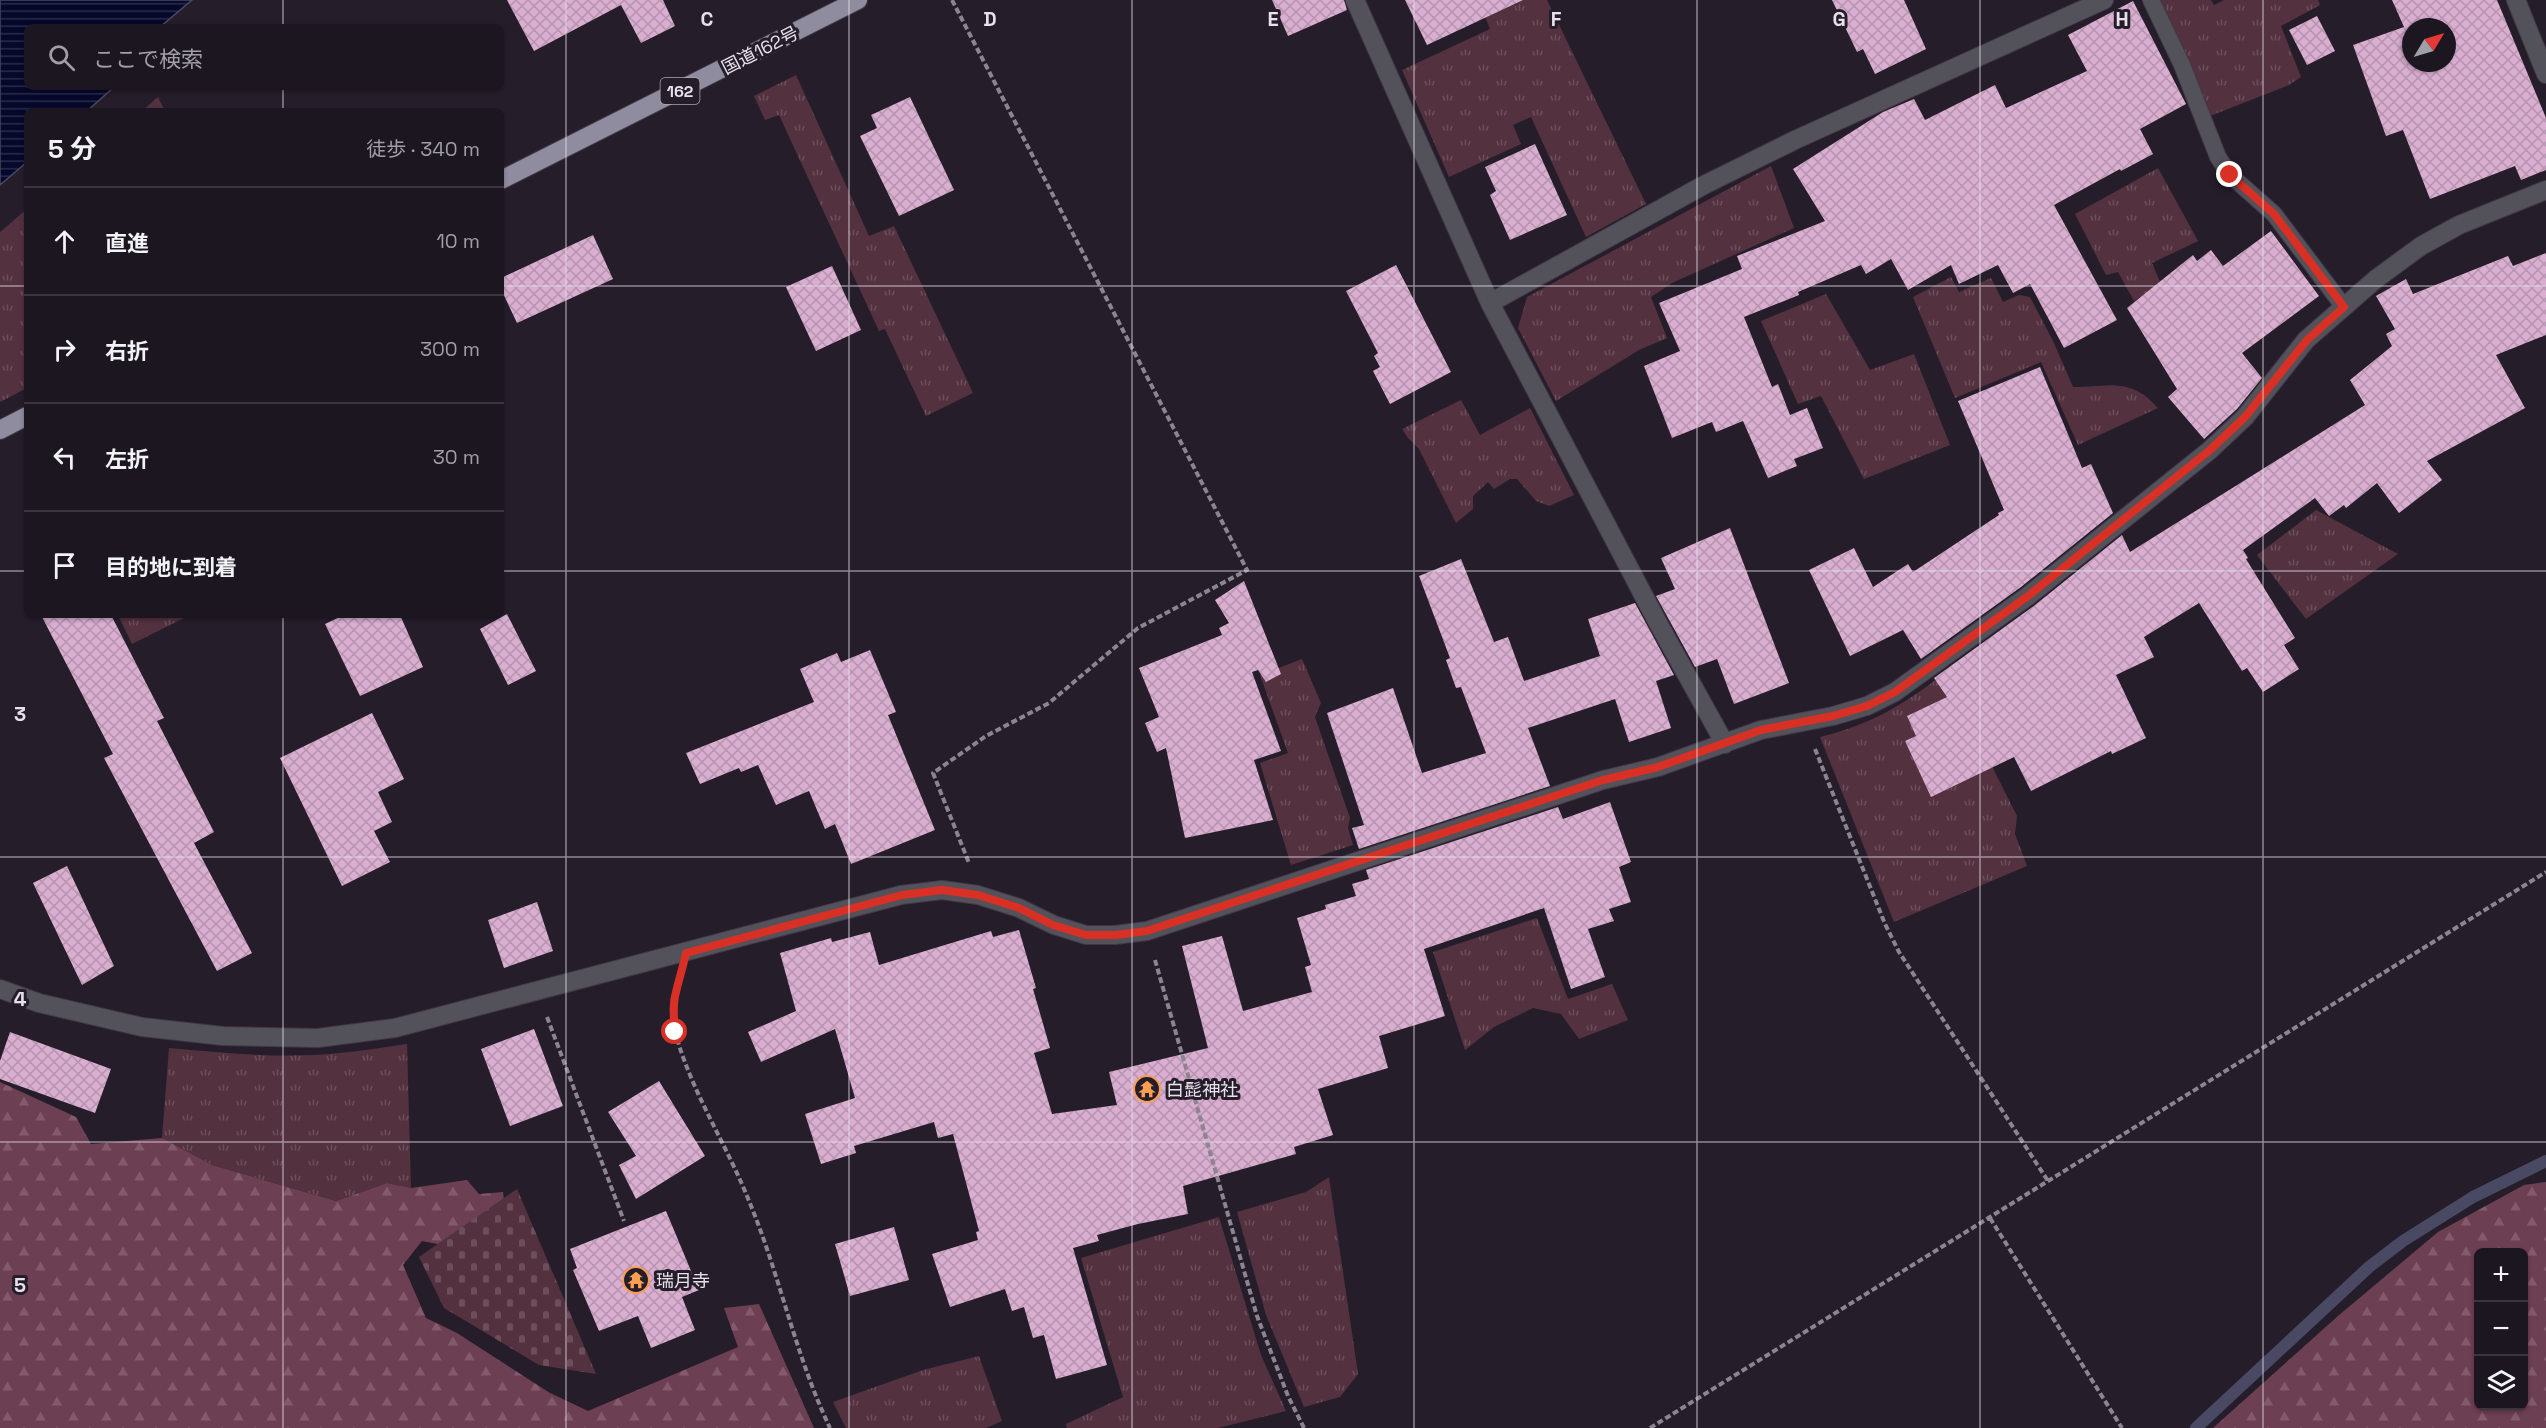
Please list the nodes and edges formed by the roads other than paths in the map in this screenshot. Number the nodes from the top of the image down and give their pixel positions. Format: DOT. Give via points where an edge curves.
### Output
graph roads {
  1 [pos="858,0"];
  2 [pos="1355,0"];
  3 [pos="2104,0"];
  4 [pos="2151,0"];
  5 [pos="2516,0"];
  6 [pos="2546,74"];
  7 [pos="504,178"];
  8 [pos="2546,190"];
  9 [pos="1490,303"];
  10 [pos="2344,307"];
  11 [pos="24,418"];
  12 [pos="0,430"];
  13 [pos="1725,744"];
  14 [pos="0,989"];
  1 -- 7 [label="highway, 国道162号 / 162"];
  2 -- 9 [label="street"];
  3 -- 9 [label="street" via="1785,145"];
  4 -- 10 [label="lane" via="2218,157 2230,175 2274,214"];
  5 -- 6 [label="street"];
  8 -- 10 [label="street" via="2459,225 2421,246"];
  9 -- 13 [label="street"];
  10 -- 13 [label="street" via="2307,340 2245,417 2210,450 2028,596 1895,692 1867,706 1761,730"];
  11 -- 12 [label="highway"];
  13 -- 14 [label="street" via="1658,767 1603,780 1147,931 1086,935 978,895 942,890 902,895 395,1028 318,1038 223,1036 142,1027 39,1003"];
}
